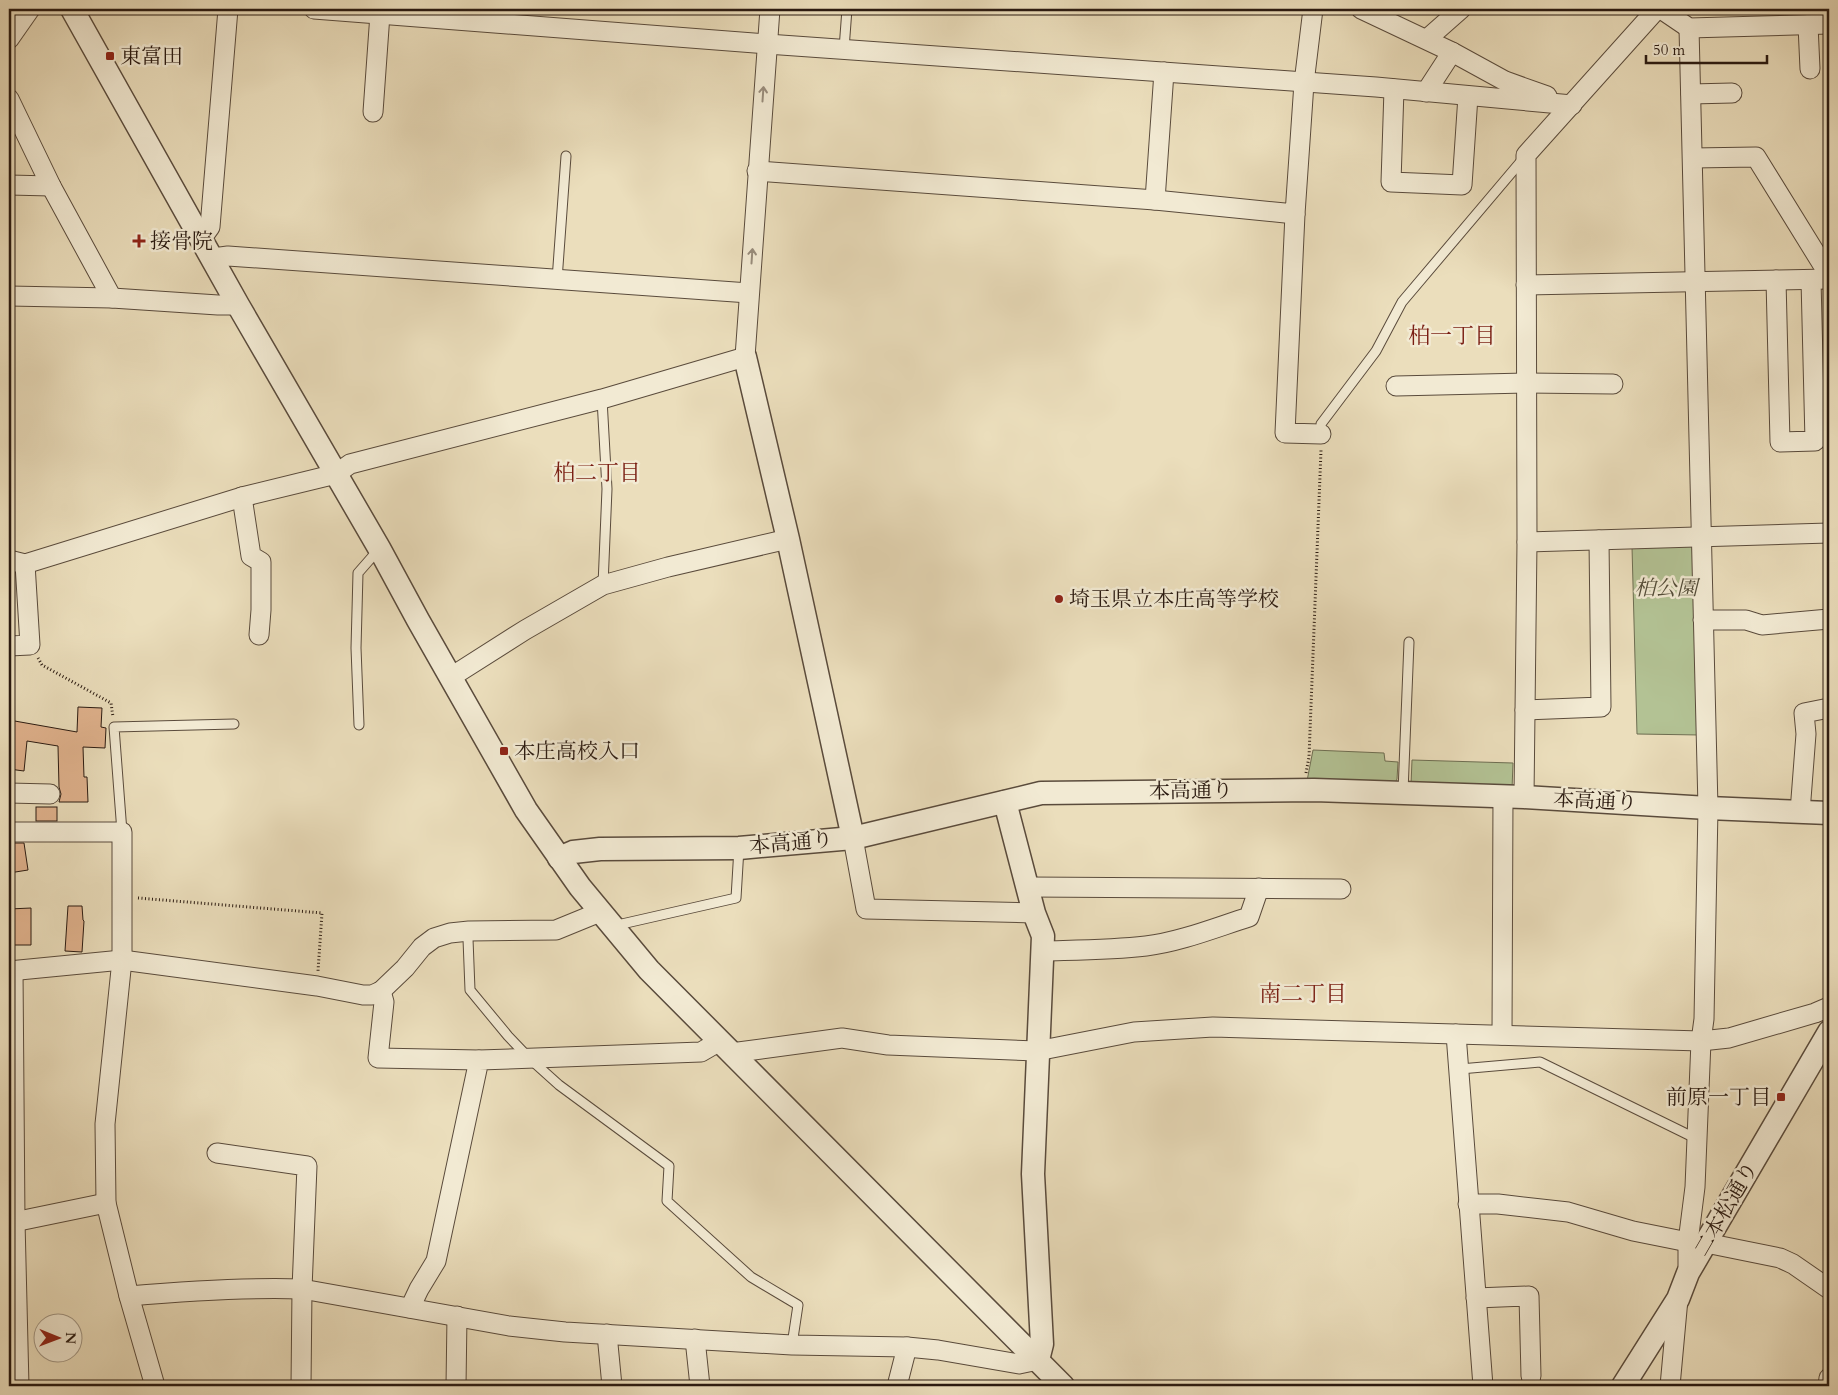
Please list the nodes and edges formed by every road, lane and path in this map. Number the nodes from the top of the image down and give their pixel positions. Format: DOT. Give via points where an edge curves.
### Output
graph roads {
  1 [pos="30,9"];
  2 [pos="72,9"];
  3 [pos="228,9"];
  4 [pos="314,9"];
  5 [pos="770,9"];
  6 [pos="847,9"];
  7 [pos="1313,9"];
  8 [pos="1361,9"];
  9 [pos="1461,9"];
  10 [pos="1657,9"];
  11 [pos="1661,9"];
  12 [pos="380,14"];
  13 [pos="1797,20"];
  14 [pos="1829,24"];
  15 [pos="1690,28"];
  16 [pos="9,39"];
  17 [pos="1427,40"];
  18 [pos="767,44"];
  19 [pos="844,49"];
  20 [pos="1452,52"];
  21 [pos="1810,69"];
  22 [pos="1164,72"];
  23 [pos="1304,83"];
  24 [pos="1394,89"];
  25 [pos="1426,92"];
  26 [pos="1732,93"];
  27 [pos="1691,94"];
  28 [pos="1468,96"];
  29 [pos="9,98"];
  30 [pos="1572,106"];
  31 [pos="373,112"];
  32 [pos="1526,155"];
  33 [pos="566,156"];
  34 [pos="1693,158"];
  35 [pos="757,171"];
  36 [pos="9,185"];
  37 [pos="51,186"];
  38 [pos="1155,200"];
  39 [pos="1295,214"];
  40 [pos="202,238"];
  41 [pos="213,258"];
  42 [pos="1823,278"];
  43 [pos="557,280"];
  44 [pos="1776,280"];
  45 [pos="1696,283"];
  46 [pos="1526,285"];
  47 [pos="749,293"];
  48 [pos="9,296"];
  49 [pos="112,298"];
  50 [pos="238,305"];
  51 [pos="745,357"];
  52 [pos="1527,383"];
  53 [pos="1614,384"];
  54 [pos="1396,386"];
  55 [pos="602,399"];
  56 [pos="1321,434"];
  57 [pos="336,474"];
  58 [pos="242,497"];
  59 [pos="1829,533"];
  60 [pos="1700,537"];
  61 [pos="788,539"];
  62 [pos="1599,540"];
  63 [pos="1527,542"];
  64 [pos="379,548"];
  65 [pos="17,562"];
  66 [pos="602,585"];
  67 [pos="1829,619"];
  68 [pos="1703,620"];
  69 [pos="259,635"];
  70 [pos="1410,642"];
  71 [pos="9,646"];
  72 [pos="30,646"];
  73 [pos="450,677"];
  74 [pos="1829,708"];
  75 [pos="1525,710"];
  76 [pos="234,724"];
  77 [pos="359,725"];
  78 [pos="114,727"];
  79 [pos="1303,790"];
  80 [pos="9,793"];
  81 [pos="1403,793"];
  82 [pos="50,794"];
  83 [pos="1513,796"];
  84 [pos="1005,802"];
  85 [pos="1708,808"];
  86 [pos="1800,812"];
  87 [pos="1829,813"];
  88 [pos="9,832"];
  89 [pos="122,832"];
  90 [pos="853,838"];
  91 [pos="739,848"];
  92 [pos="558,858"];
  93 [pos="1028,887"];
  94 [pos="1259,888"];
  95 [pos="1341,889"];
  96 [pos="122,897"];
  97 [pos="1034,913"];
  98 [pos="606,919"];
  99 [pos="470,931"];
  100 [pos="1043,950"];
  101 [pos="122,960"];
  102 [pos="11,970"];
  103 [pos="316,986"];
  104 [pos="381,991"];
  105 [pos="1829,1007"];
  106 [pos="1829,1032"];
  107 [pos="1456,1034"];
  108 [pos="1502,1035"];
  109 [pos="11,1039"];
  110 [pos="1701,1041"];
  111 [pos="725,1047"];
  112 [pos="1037,1051"];
  113 [pos="529,1058"];
  114 [pos="479,1060"];
  115 [pos="1460,1068"];
  116 [pos="12,1131"];
  117 [pos="1697,1139"];
  118 [pos="217,1153"];
  119 [pos="106,1203"];
  120 [pos="1468,1204"];
  121 [pos="12,1222"];
  122 [pos="1697,1243"];
  123 [pos="302,1289"];
  124 [pos="1829,1289"];
  125 [pos="129,1296"];
  126 [pos="1476,1298"];
  127 [pos="1678,1299"];
  128 [pos="410,1308"];
  129 [pos="456,1316"];
  130 [pos="607,1334"];
  131 [pos="695,1340"];
  132 [pos="792,1345"];
  133 [pos="907,1347"];
  134 [pos="1038,1360"];
  135 [pos="1531,1376"];
  136 [pos="1829,1378"];
  137 [pos="19,1386"];
  138 [pos="155,1386"];
  139 [pos="301,1386"];
  140 [pos="456,1386"];
  141 [pos="612,1386"];
  142 [pos="700,1386"];
  143 [pos="897,1386"];
  144 [pos="1063,1386"];
  145 [pos="1483,1386"];
  146 [pos="1623,1386"];
  147 [pos="1670,1386"];
  148 [pos="1828,1386"];
  1 -- 16 [label="street"];
  2 -- 40 [label="street"];
  3 -- 40 [label="street" via="210,227"];
  4 -- 12 [label="street"];
  5 -- 18 [label="street"];
  6 -- 19 [label="lane"];
  7 -- 23 [label="street"];
  8 -- 17 [label="street"];
  9 -- 17 [label="street"];
  10 -- 30 [label="street"];
  11 -- 15 [label="street"];
  12 -- 18 [label="street"];
  12 -- 31 [label="street"];
  13 -- 14 [label="street"];
  13 -- 15 [label="street"];
  13 -- 21 [label="street"];
  15 -- 27 [label="street"];
  17 -- 20 [label="street"];
  18 -- 19 [label="street"];
  35 -- 18 [label="street, one-way"];
  19 -- 22 [label="street"];
  20 -- 25 [label="street"];
  20 -- 30 [label="street" via="1505,81"];
  22 -- 23 [label="street"];
  22 -- 38 [label="street"];
  23 -- 24 [label="street"];
  23 -- 39 [label="street"];
  24 -- 25 [label="street"];
  24 -- 28 [label="street" via="1391,182 1462,185"];
  25 -- 28 [label="street"];
  26 -- 27 [label="street"];
  27 -- 34 [label="street"];
  28 -- 30 [label="street"];
  29 -- 37 [label="street"];
  30 -- 32 [label="street"];
  32 -- 46 [label="street"];
  32 -- 56 [label="lane" via="1402,302 1376,351 1321,424"];
  33 -- 43 [label="lane"];
  34 -- 42 [label="street" via="1756,157"];
  34 -- 45 [label="street"];
  35 -- 38 [label="street"];
  47 -- 35 [label="street, one-way"];
  36 -- 37 [label="street"];
  37 -- 49 [label="street"];
  38 -- 39 [label="street"];
  39 -- 56 [label="street" via="1285,433"];
  40 -- 41 [label="street"];
  41 -- 43 [label="street" via="238,257"];
  41 -- 50 [label="street"];
  42 -- 44 [label="street"];
  42 -- 44 [label="street" via="1815,441 1780,442"];
  43 -- 47 [label="street"];
  44 -- 45 [label="street"];
  45 -- 46 [label="street"];
  45 -- 60 [label="street"];
  46 -- 52 [label="street"];
  47 -- 51 [label="street"];
  48 -- 49 [label="street"];
  49 -- 50 [label="street"];
  50 -- 57 [label="street"];
  51 -- 55 [label="street"];
  51 -- 61 [label="street"];
  52 -- 53 [label="street"];
  52 -- 54 [label="street"];
  52 -- 63 [label="street"];
  55 -- 57 [label="street" via="350,464"];
  55 -- 66 [label="lane" via="607,489"];
  56 -- 79 [label="path" via="1309,756"];
  57 -- 58 [label="street"];
  57 -- 64 [label="street"];
  58 -- 65 [label="street"];
  58 -- 69 [label="street" via="251,556 260,562"];
  59 -- 60 [label="street"];
  60 -- 62 [label="street"];
  60 -- 68 [label="street"];
  61 -- 66 [label="street"];
  61 -- 90 [label="street"];
  62 -- 63 [label="street"];
  62 -- 75 [label="street" via="1601,708"];
  63 -- 75 [label="street"];
  64 -- 73 [label="street"];
  64 -- 77 [label="lane" via="358,573"];
  65 -- 72 [label="street"];
  66 -- 73 [label="street"];
  67 -- 68 [label="street" via="1762,625 1746,620"];
  68 -- 85 [label="street"];
  70 -- 81 [label="lane"];
  71 -- 72 [label="street"];
  72 -- 78 [label="path" via="42,665 111,703"];
  73 -- 92 [label="street" via="526,810"];
  74 -- 86 [label="street" via="1804,713 1806,734"];
  75 -- 83 [label="street"];
  76 -- 78 [label="lane"];
  78 -- 89 [label="lane"];
  79 -- 81 [label="street, 本高通り"];
  79 -- 84 [label="street, 本高通り" via="1041,792"];
  80 -- 82 [label="street"];
  81 -- 83 [label="street, 本高通り"];
  83 -- 85 [label="street, 本高通り"];
  83 -- 108 [label="street"];
  84 -- 90 [label="street, 本高通り"];
  84 -- 93 [label="street"];
  85 -- 86 [label="street, 本高通り"];
  85 -- 110 [label="street"];
  86 -- 87 [label="street, 本高通り"];
  88 -- 89 [label="street"];
  89 -- 96 [label="street"];
  90 -- 91 [label="street, 本高通り"];
  90 -- 97 [label="street" via="866,909"];
  91 -- 92 [label="street, 本高通り" via="600,849 573,852"];
  91 -- 98 [label="lane" via="736,898"];
  92 -- 98 [label="street"];
  93 -- 94 [label="street"];
  93 -- 97 [label="street"];
  94 -- 95 [label="street"];
  94 -- 100 [label="street" via="1250,917 1184,937 1148,946"];
  96 -- 101 [label="street"];
  96 -- 103 [label="path" via="322,913"];
  97 -- 100 [label="street" via="1044,936"];
  98 -- 99 [label="street" via="556,930"];
  98 -- 111 [label="street" via="650,970"];
  99 -- 104 [label="street" via="434,938"];
  99 -- 113 [label="lane" via="470,990"];
  100 -- 112 [label="street"];
  101 -- 102 [label="street"];
  101 -- 103 [label="street"];
  101 -- 119 [label="street" via="106,1124"];
  102 -- 109 [label="street"];
  103 -- 104 [label="street" via="362,995"];
  104 -- 114 [label="street" via="384,1002 378,1058"];
  105 -- 110 [label="street" via="1729,1038"];
  106 -- 122 [label="street, 二本松通り"];
  107 -- 108 [label="street"];
  107 -- 112 [label="street" via="1213,1028 1134,1032"];
  107 -- 115 [label="street"];
  108 -- 110 [label="street"];
  109 -- 116 [label="street"];
  110 -- 117 [label="street"];
  111 -- 112 [label="street" via="842,1038 888,1046"];
  111 -- 113 [label="street" via="701,1052"];
  111 -- 134 [label="street"];
  112 -- 134 [label="street" via="1033,1174 1042,1344"];
  113 -- 114 [label="street"];
  113 -- 132 [label="lane" via="559,1085 669,1166 667,1201 751,1277 798,1305"];
  114 -- 128 [label="street" via="436,1261"];
  115 -- 117 [label="lane" via="1540,1062"];
  115 -- 120 [label="street"];
  116 -- 121 [label="street"];
  117 -- 122 [label="street"];
  118 -- 123 [label="street" via="307,1166"];
  119 -- 121 [label="street"];
  119 -- 125 [label="street"];
  120 -- 122 [label="street" via="1568,1212 1633,1231"];
  120 -- 126 [label="street"];
  121 -- 137 [label="street"];
  122 -- 124 [label="street" via="1780,1258"];
  122 -- 127 [label="street, 二本松通り"];
  123 -- 125 [label="street" via="259,1288"];
  123 -- 128 [label="street"];
  123 -- 139 [label="street"];
  125 -- 138 [label="street"];
  126 -- 135 [label="street" via="1529,1296"];
  126 -- 145 [label="street"];
  127 -- 146 [label="street, 二本松通り"];
  127 -- 147 [label="street"];
  128 -- 129 [label="street"];
  129 -- 130 [label="street" via="509,1326"];
  129 -- 140 [label="street"];
  130 -- 131 [label="street"];
  130 -- 141 [label="street"];
  131 -- 132 [label="street"];
  131 -- 142 [label="street"];
  132 -- 133 [label="street"];
  133 -- 134 [label="street" via="1019,1364"];
  133 -- 143 [label="street"];
  134 -- 144 [label="street"];
  136 -- 148 [label="street"];
}
